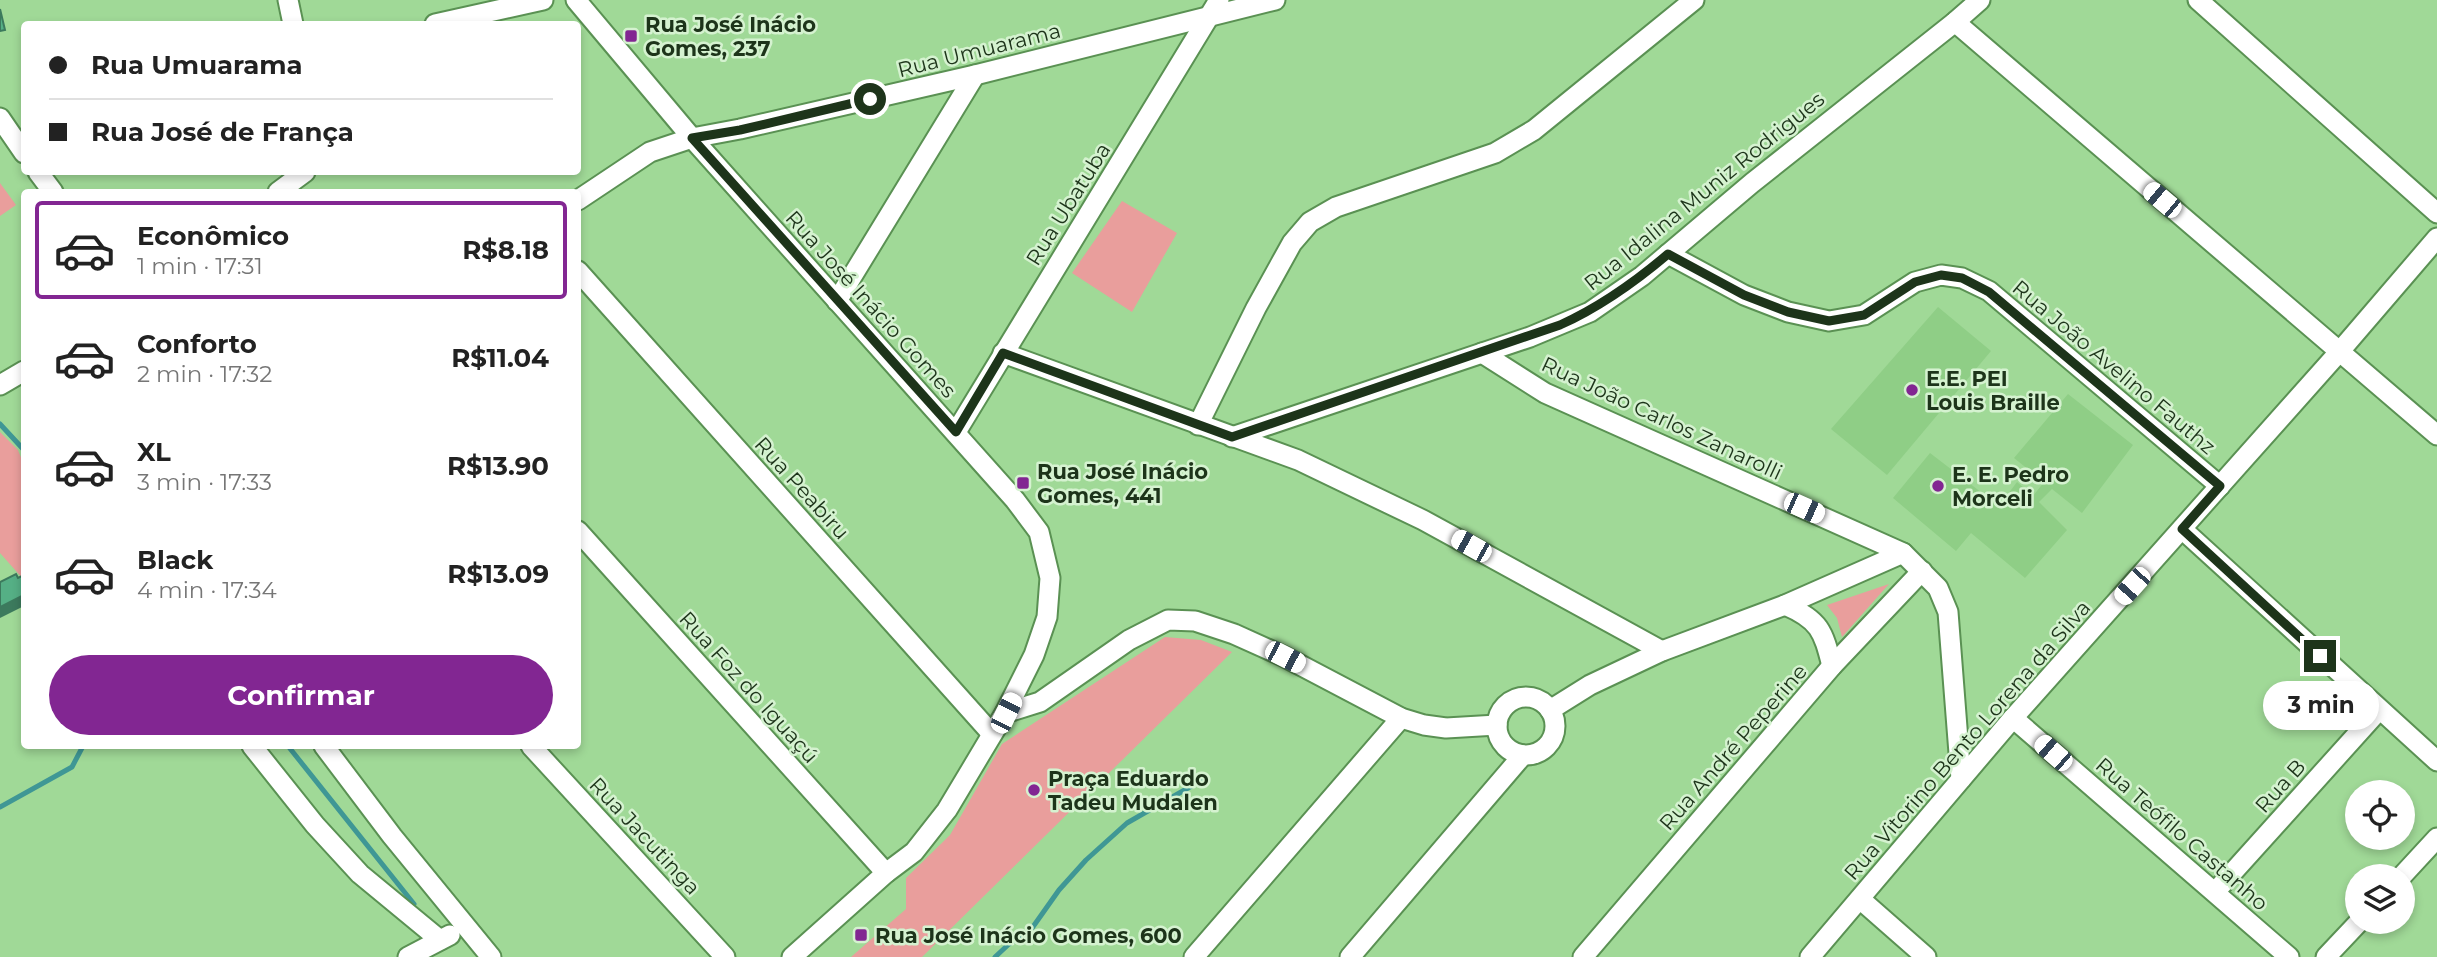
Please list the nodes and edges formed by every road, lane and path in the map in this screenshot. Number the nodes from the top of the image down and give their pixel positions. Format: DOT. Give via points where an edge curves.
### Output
graph roads {
  1 [pos="288,0"];
  2 [pos="543,0"];
  3 [pos="576,0"];
  4 [pos="1275,0"];
  5 [pos="1694,0"];
  6 [pos="1980,0"];
  7 [pos="2198,0"];
  8 [pos="523,6"];
  9 [pos="1215,8"];
  10 [pos="292,21"];
  11 [pos="450,21"];
  12 [pos="503,21"];
  13 [pos="1955,23"];
  14 [pos="975,75"];
  15 [pos="11,127"];
  16 [pos="692,138"];
  17 [pos="21,147"];
  18 [pos="301,175"];
  19 [pos="282,189"];
  20 [pos="581,198"];
  21 [pos="2437,213"];
  22 [pos="2437,238"];
  23 [pos="1668,254"];
  24 [pos="581,274"];
  25 [pos="837,302"];
  26 [pos="2340,351"];
  27 [pos="1003,353"];
  28 [pos="1482,353"];
  29 [pos="21,373"];
  30 [pos="0,385"];
  31 [pos="1198,425"];
  32 [pos="956,432"];
  33 [pos="2437,435"];
  34 [pos="1232,437"];
  35 [pos="2220,486"];
  36 [pos="2182,529"];
  37 [pos="581,534"];
  38 [pos="1903,553"];
  39 [pos="1922,571"];
  40 [pos="1785,605"];
  41 [pos="1662,651"];
  42 [pos="1832,666"];
  43 [pos="1550,710"];
  44 [pos="2379,710"];
  45 [pos="1006,713"];
  46 [pos="1401,718"];
  47 [pos="2013,718"];
  48 [pos="1497,725"];
  49 [pos="992,734"];
  50 [pos="254,749"];
  51 [pos="326,749"];
  52 [pos="534,749"];
  53 [pos="1522,755"];
  54 [pos="2437,761"];
  55 [pos="1961,779"];
  56 [pos="2437,838"];
  57 [pos="2413,864"];
  58 [pos="886,873"];
  59 [pos="2215,892"];
  60 [pos="1860,899"];
  61 [pos="466,926"];
  62 [pos="2348,934"];
  63 [pos="440,940"];
  64 [pos="408,957"];
  65 [pos="491,957"];
  66 [pos="725,957"];
  67 [pos="792,957"];
  68 [pos="1194,957"];
  69 [pos="1350,957"];
  70 [pos="1583,957"];
  71 [pos="1810,957"];
  72 [pos="1926,957"];
  73 [pos="2289,957"];
  74 [pos="2326,957"];
  1 -- 10 [label="street"];
  2 -- 8 [label="street"];
  3 -- 16 [label="street, Rua José Inácio Gomes"];
  4 -- 9 [label="street, Rua Umuarama"];
  5 -- 31 [label="street" via="1534,130 1495,153 1336,207 1310,222 1292,243 1256,308"];
  6 -- 13 [label="street, Rua Idalina Muniz Rodrigues"];
  7 -- 21 [label="street"];
  8 -- 11 [label="street"];
  8 -- 12 [label="street"];
  9 -- 14 [label="street, Rua Umuarama"];
  9 -- 27 [label="street, Rua Ubatuba"];
  13 -- 23 [label="street, Rua Idalina Muniz Rodrigues"];
  13 -- 26 [label="street"];
  14 -- 16 [label="street, Rua Umuarama"];
  14 -- 25 [label="street"];
  15 -- 17 [label="street"];
  16 -- 20 [label="street, Rua Umuarama" via="650,152"];
  16 -- 25 [label="street, Rua José Inácio Gomes"];
  18 -- 19 [label="street"];
  22 -- 26 [label="street, Rua Vitorino Bento Lorena da Silva"];
  23 -- 28 [label="street, Rua Idalina Muniz Rodrigues" via="1590,312"];
  23 -- 35 [label="street, Rua João Avelino Fauthz" via="1744,295 1829,321 1864,315 1915,282 1941,275 1962,278 1998,299"];
  24 -- 49 [label="street, Rua Peabiru"];
  25 -- 32 [label="street, Rua José Inácio Gomes"];
  26 -- 33 [label="street"];
  26 -- 35 [label="street, Rua Vitorino Bento Lorena da Silva"];
  27 -- 31 [label="street"];
  27 -- 32 [label="street, Rua Ubatuba"];
  28 -- 34 [label="street, Rua Idalina Muniz Rodrigues"];
  28 -- 38 [label="street, Rua João Carlos Zanarolli" via="1545,393"];
  29 -- 30 [label="street"];
  31 -- 34 [label="street"];
  32 -- 45 [label="street, Rua José Inácio Gomes" via="1039,532 1050,578 1047,617"];
  34 -- 41 [label="street" via="1298,460 1423,520"];
  35 -- 36 [label="street, Rua Vitorino Bento Lorena da Silva"];
  36 -- 44 [label="street"];
  36 -- 47 [label="street, Rua Vitorino Bento Lorena da Silva"];
  37 -- 58 [label="street, Rua Foz do Iguaçú"];
  38 -- 39 [label="street, Rua João Carlos Zanarolli"];
  38 -- 40 [label="street"];
  39 -- 42 [label="street, Rua André Peperine"];
  39 -- 55 [label="street, Rua João Carlos Zanarolli" via="1938,588 1948,612"];
  40 -- 41 [label="street"];
  40 -- 42 [label="street" via="1814,620 1824,635"];
  41 -- 43 [label="street"];
  42 -- 70 [label="street, Rua André Peperine"];
  43 -- 48 [label="street" via="1536,699 1518,698 1503,708"];
  43 -- 53 [label="street" via="1555,728 1548,745"];
  44 -- 54 [label="street"];
  44 -- 59 [label="street, Rua B"];
  45 -- 46 [label="street" via="1040,702 1129,640 1168,620 1195,621 1234,634"];
  45 -- 49 [label="street, Rua José Inácio Gomes"];
  46 -- 48 [label="street" via="1446,728"];
  46 -- 68 [label="street"];
  47 -- 55 [label="street, Rua Vitorino Bento Lorena da Silva"];
  47 -- 59 [label="street, Rua Teófilo Castanho"];
  48 -- 53 [label="street" via="1501,742"];
  49 -- 58 [label="street, Rua José Inácio Gomes" via="947,810 914,852"];
  50 -- 63 [label="street" via="360,874"];
  51 -- 61 [label="street"];
  52 -- 66 [label="street, Rua Jacutinga"];
  53 -- 69 [label="street"];
  55 -- 60 [label="street, Rua Vitorino Bento Lorena da Silva"];
  56 -- 57 [label="street"];
  58 -- 67 [label="street, Rua José Inácio Gomes"];
  59 -- 73 [label="street, Rua Teófilo Castanho"];
  60 -- 71 [label="street, Rua Vitorino Bento Lorena da Silva"];
  60 -- 72 [label="street"];
  61 -- 63 [label="street"];
  61 -- 65 [label="street"];
  62 -- 74 [label="street"];
  63 -- 64 [label="street"];
}
